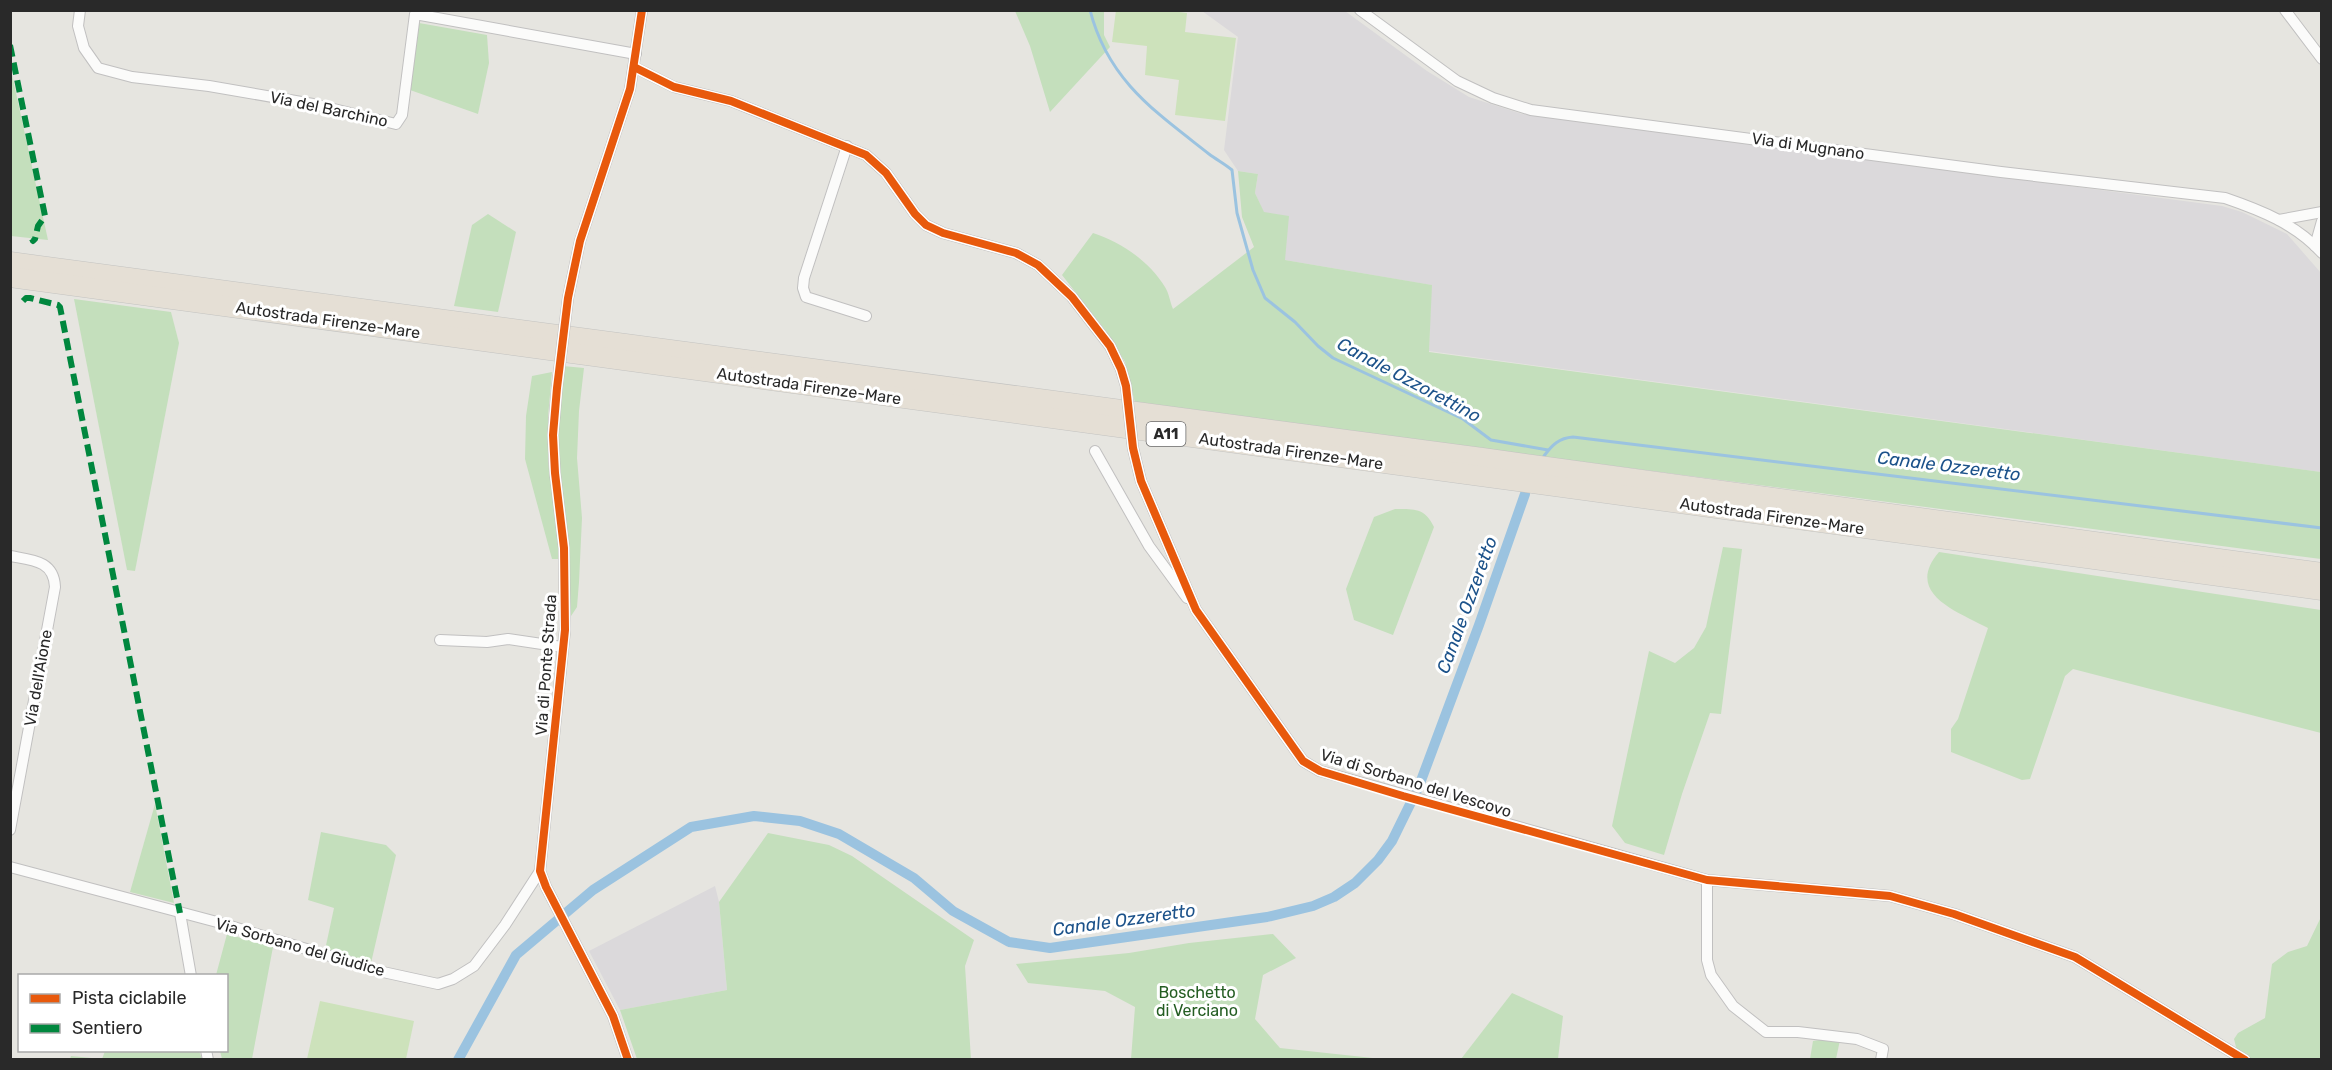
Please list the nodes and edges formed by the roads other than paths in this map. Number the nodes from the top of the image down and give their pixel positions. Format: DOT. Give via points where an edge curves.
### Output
graph roads {
  1 [pos="80,10"];
  2 [pos="642,10"];
  3 [pos="1359,10"];
  4 [pos="2285,10"];
  5 [pos="636,54"];
  6 [pos="2322,59"];
  7 [pos="634,67"];
  8 [pos="847,146"];
  9 [pos="2322,212"];
  10 [pos="2279,220"];
  11 [pos="2322,221"];
  12 [pos="2320,247"];
  13 [pos="10,262"];
  14 [pos="10,277"];
  15 [pos="866,316"];
  16 [pos="1095,451"];
  17 [pos="10,556"];
  18 [pos="2322,573"];
  19 [pos="2322,590"];
  20 [pos="1196,610"];
  21 [pos="441,640"];
  22 [pos="562,647"];
  23 [pos="10,830"];
  24 [pos="11,867"];
  25 [pos="540,871"];
  26 [pos="1707,880"];
  27 [pos="180,913"];
  28 [pos="191,974"];
  29 [pos="628,1059"];
  30 [pos="1881,1059"];
  31 [pos="2245,1059"];
  1 -- 5 [label="street, Via del Barchino" via="78,26 84,48 98,68 132,77 313,104 396,124 402,115 415,14"];
  2 -- 5 [label="street"];
  3 -- 10 [label="street, Via di Mugnano" via="1457,81 1531,110 2225,198"];
  4 -- 6 [label="street"];
  5 -- 7 [label="street"];
  7 -- 8 [label="street, Via di Sorbano del Vescovo" via="674,87 730,101"];
  7 -- 22 [label="street, Via di Ponte Strada, bridge" via="580,241 556,388 553,435 564,548"];
  8 -- 15 [label="street" via="803,288 806,297"];
  8 -- 20 [label="street, Via di Sorbano del Vescovo, bridge" via="866,155 886,173 926,225 1016,253 1038,265 1072,297 1110,346 1126,386 1133,448 1142,481"];
  9 -- 10 [label="street"];
  10 -- 12 [label="street, Via di Mugnano"];
  11 -- 12 [label="street, Via di Mugnano"];
  13 -- 18 [label="highway, Autostrada Firenze-Mare / A11"];
  14 -- 19 [label="highway, Autostrada Firenze-Mare / A11"];
  16 -- 20 [label="street" via="1149,546"];
  17 -- 23 [label="street, Via dell'Aione" via="41,562 54,577 55,587"];
  20 -- 26 [label="street, Via di Sorbano del Vescovo" via="1303,761 1320,771"];
  21 -- 22 [label="street" via="508,639"];
  22 -- 25 [label="street, Via di Ponte Strada"];
  24 -- 27 [label="street, Via Sorbano del Giudice"];
  25 -- 27 [label="street, Via Sorbano del Giudice" via="474,966 438,984 383,972"];
  25 -- 29 [label="street" via="613,1016"];
  26 -- 30 [label="street" via="1707,960 1711,975 1733,1006 1766,1032 1857,1039 1883,1049"];
  26 -- 31 [label="street, Via di Sorbano del Vescovo" via="1890,896 1954,914 2075,957"];
  27 -- 28 [label="street"];
}
